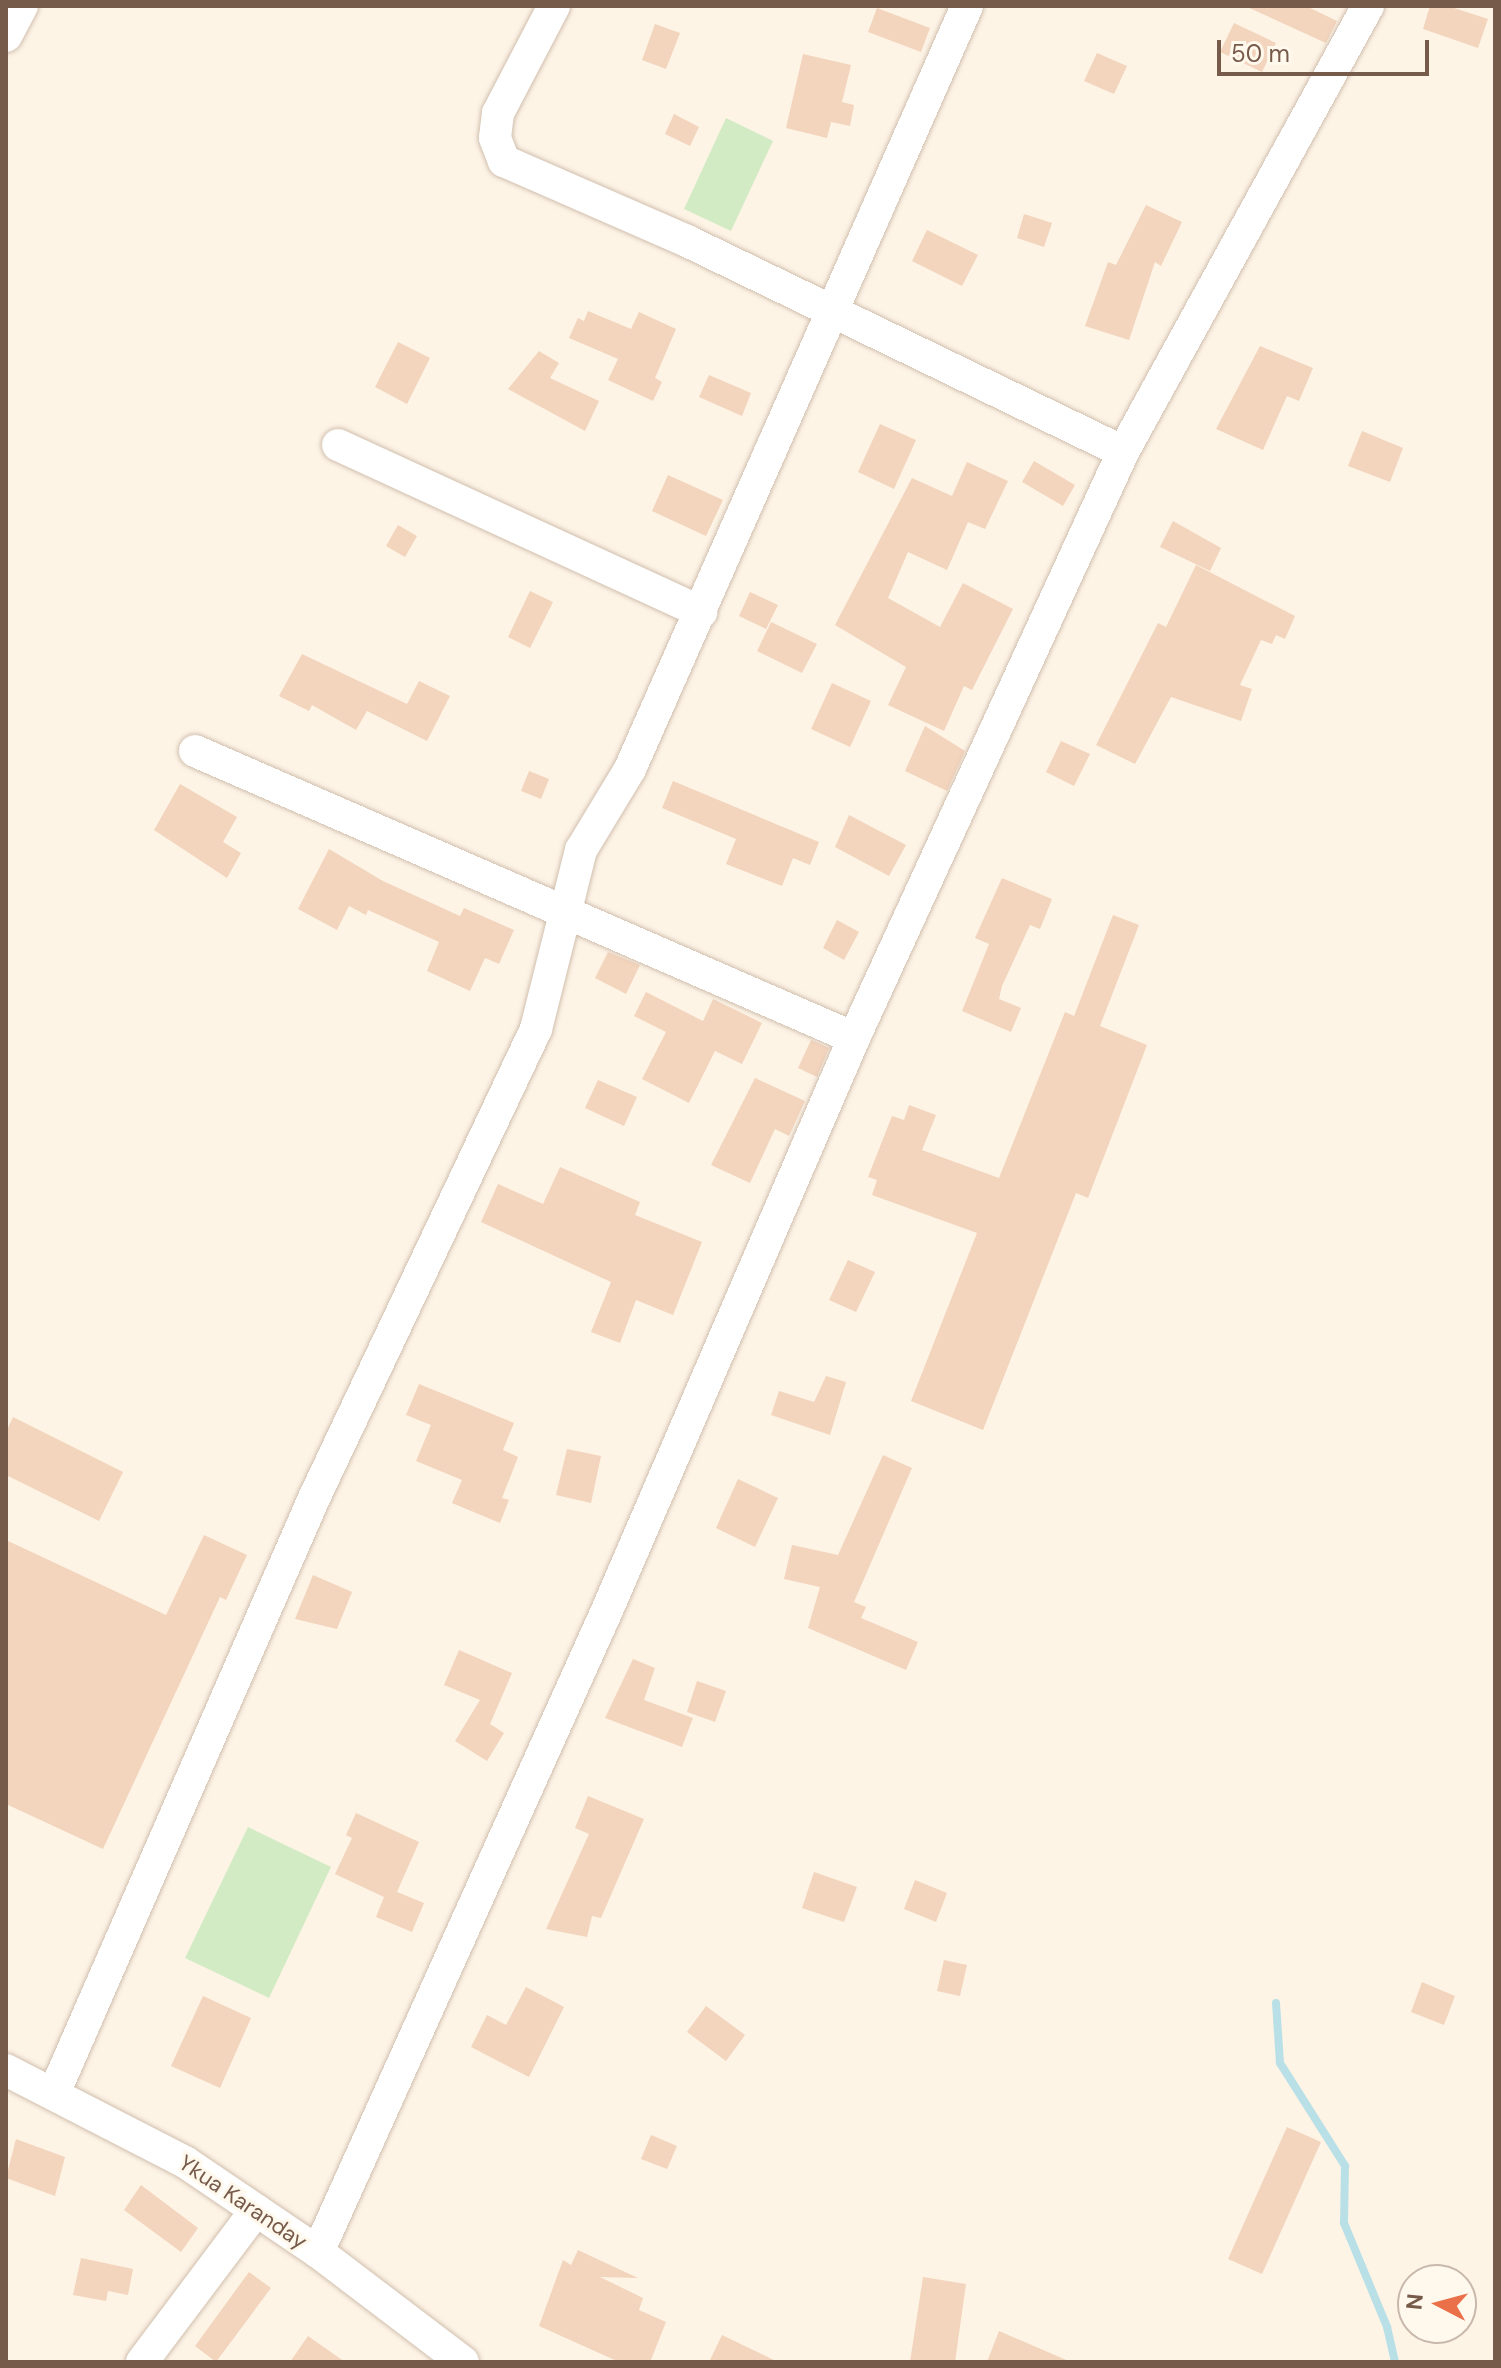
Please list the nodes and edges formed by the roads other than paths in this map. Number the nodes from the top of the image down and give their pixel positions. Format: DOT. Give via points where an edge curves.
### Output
graph roads {
  1 [pos="22,6"];
  2 [pos="554,6"];
  3 [pos="967,6"];
  4 [pos="1368,6"];
  5 [pos="6,36"];
  6 [pos="835,314"];
  7 [pos="338,445"];
  8 [pos="1123,452"];
  9 [pos="701,612"];
  10 [pos="195,751"];
  11 [pos="564,914"];
  12 [pos="854,1038"];
  13 [pos="6,2070"];
  14 [pos="55,2091"];
  15 [pos="256,2210"];
  16 [pos="318,2252"];
  17 [pos="142,2362"];
  18 [pos="463,2362"];
  1 -- 5 [label="street"];
  2 -- 6 [label="street" via="498,113 495,138 504,161 687,241"];
  3 -- 6 [label="street"];
  4 -- 8 [label="street"];
  6 -- 8 [label="street"];
  6 -- 9 [label="street"];
  7 -- 9 [label="street"];
  8 -- 12 [label="street"];
  9 -- 11 [label="street" via="630,769 581,850"];
  10 -- 11 [label="street"];
  11 -- 12 [label="street"];
  11 -- 14 [label="street" via="536,1029 315,1496"];
  12 -- 16 [label="street" via="605,1615"];
  13 -- 14 [label="street, Ykua Karanday"];
  14 -- 15 [label="street, Ykua Karanday" via="185,2162"];
  15 -- 16 [label="street, Ykua Karanday"];
  15 -- 17 [label="street"];
  16 -- 18 [label="street, Ykua Karanday"];
}
